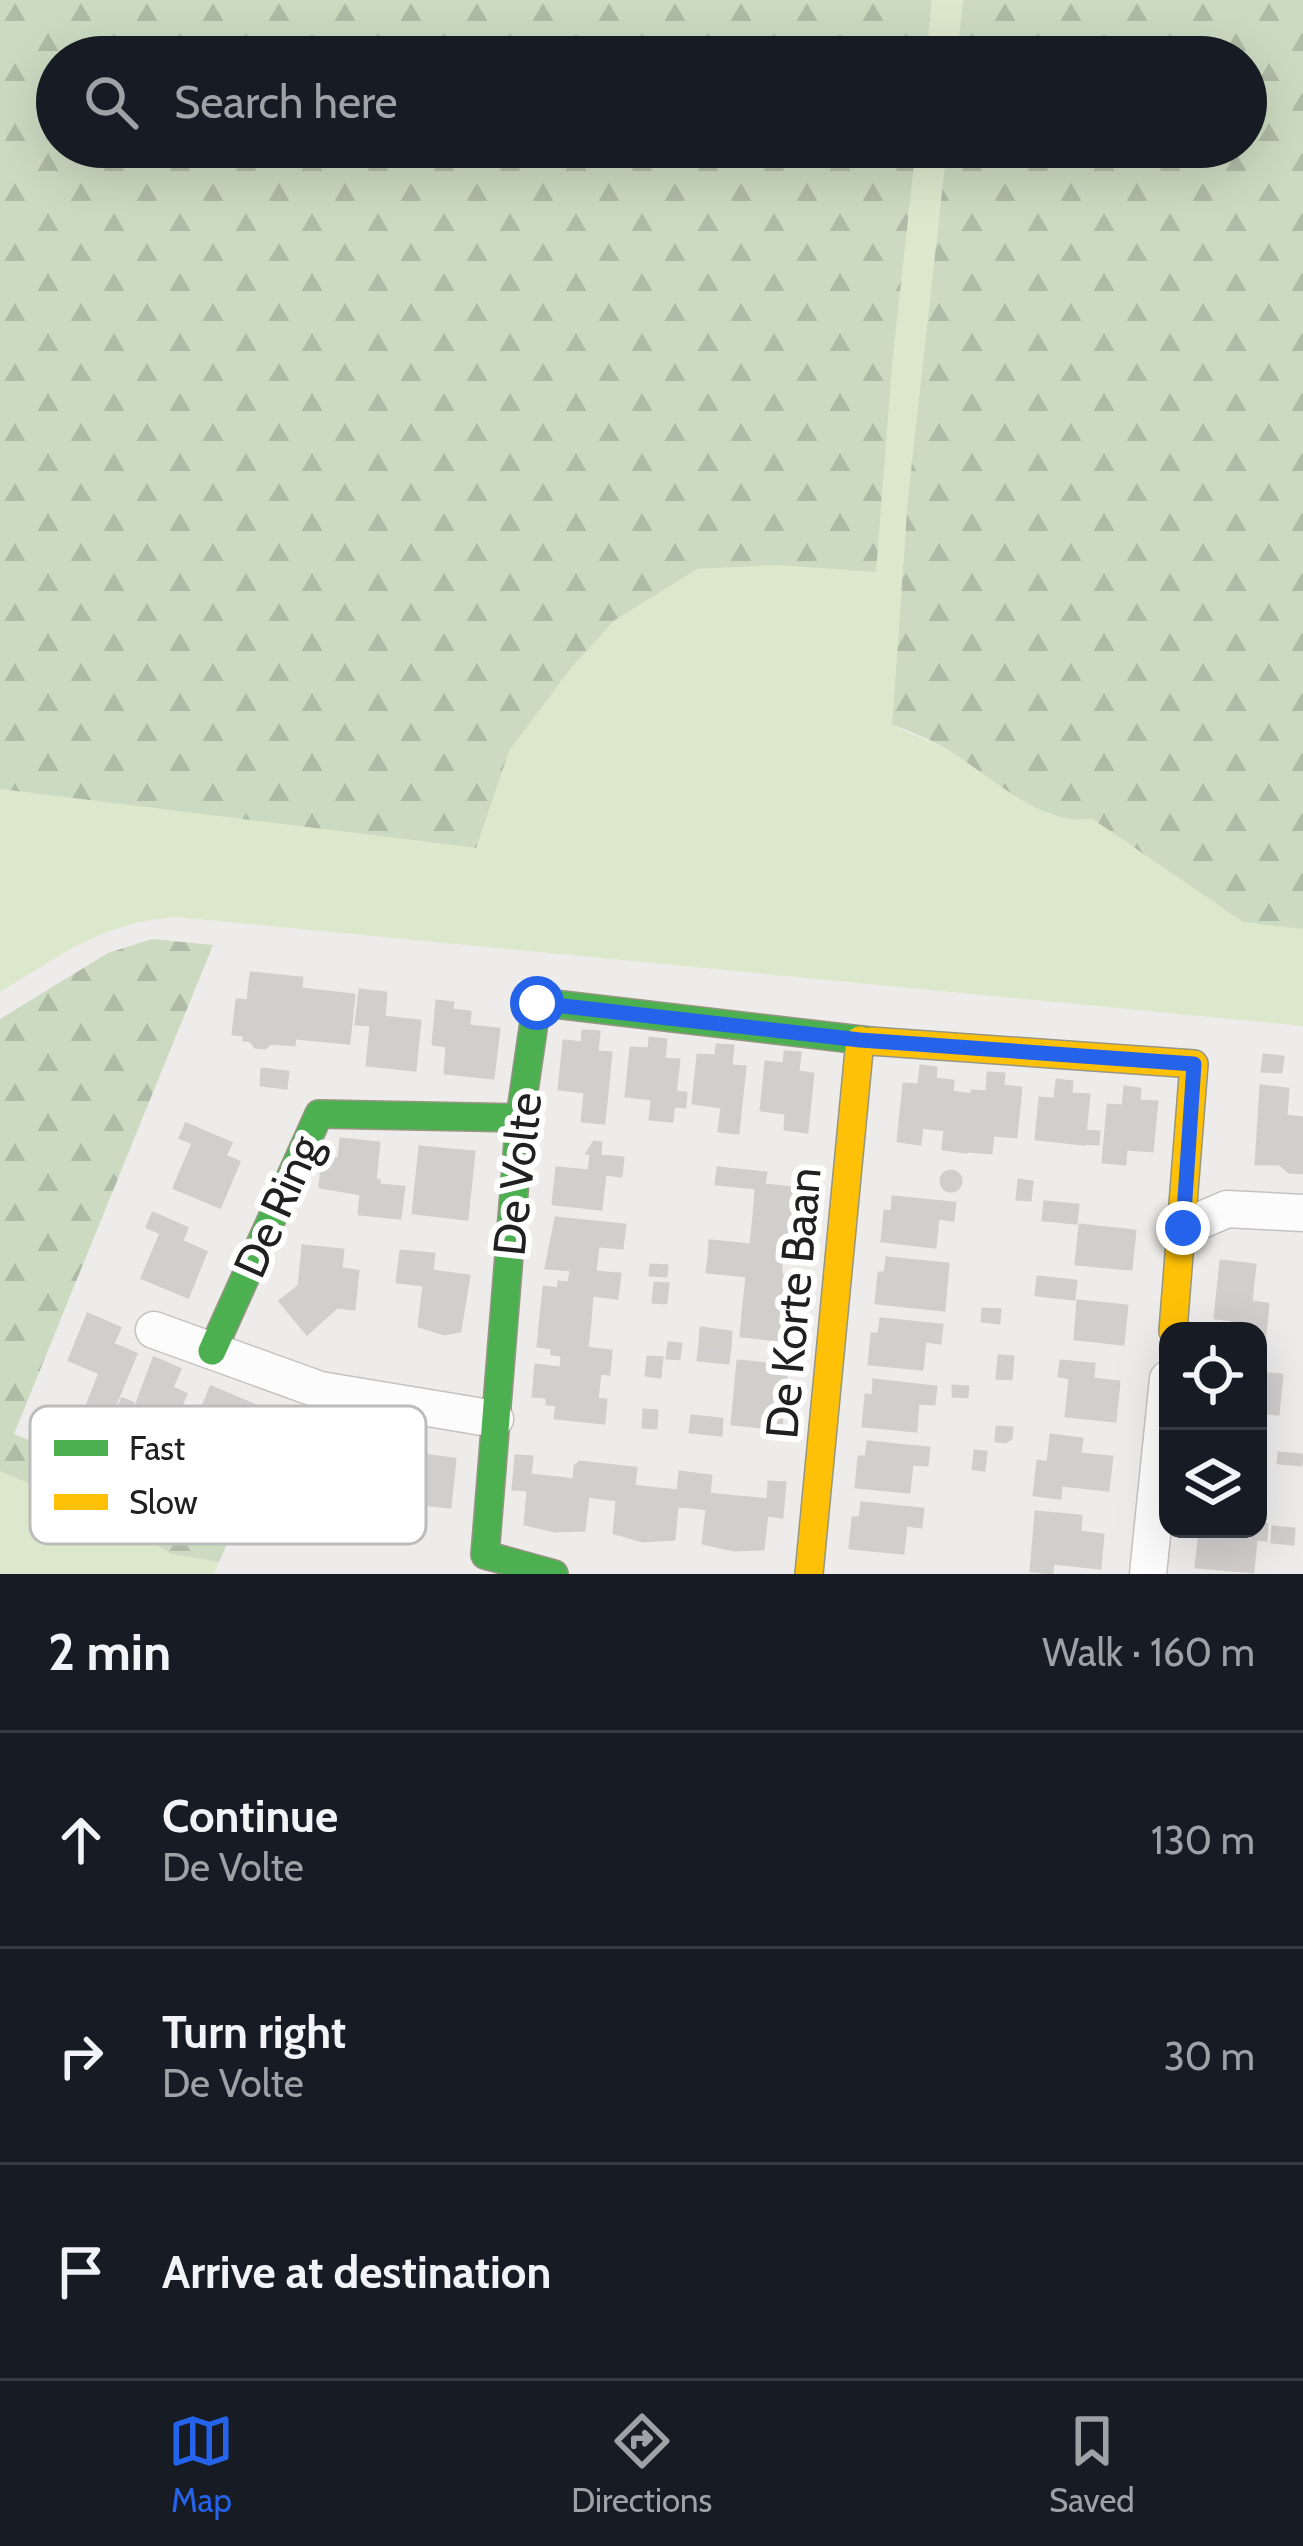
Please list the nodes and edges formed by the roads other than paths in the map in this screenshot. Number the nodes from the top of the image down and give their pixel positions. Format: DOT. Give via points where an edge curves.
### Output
graph roads {
  1 [pos="860,1040"];
  2 [pos="520,1118"];
  3 [pos="1303,1213"];
  4 [pos="1183,1228"];
  5 [pos="1174,1322"];
  6 [pos="154,1330"];
  7 [pos="212,1351"];
  8 [pos="417,1406"];
  9 [pos="426,1408"];
  10 [pos="495,1419"];
  11 [pos="1163,1430"];
  12 [pos="554,1574"];
  13 [pos="809,1574"];
  14 [pos="1148,1574"];
  1 -- 2 [label="street, De Volte" via="537,1003"];
  1 -- 4 [label="street, De Volte" via="1194,1064"];
  1 -- 13 [label="street, De Korte Baan"];
  2 -- 7 [label="street, De Ring" via="319,1114"];
  2 -- 10 [label="street, De Volte"];
  3 -- 4 [label="street" via="1227,1209"];
  4 -- 5 [label="street, De Volte"];
  6 -- 7 [label="street"];
  7 -- 8 [label="street" via="320,1390"];
  9 -- 10 [label="street"];
  10 -- 12 [label="street, De Volte" via="485,1555"];
  11 -- 14 [label="street"];
}
